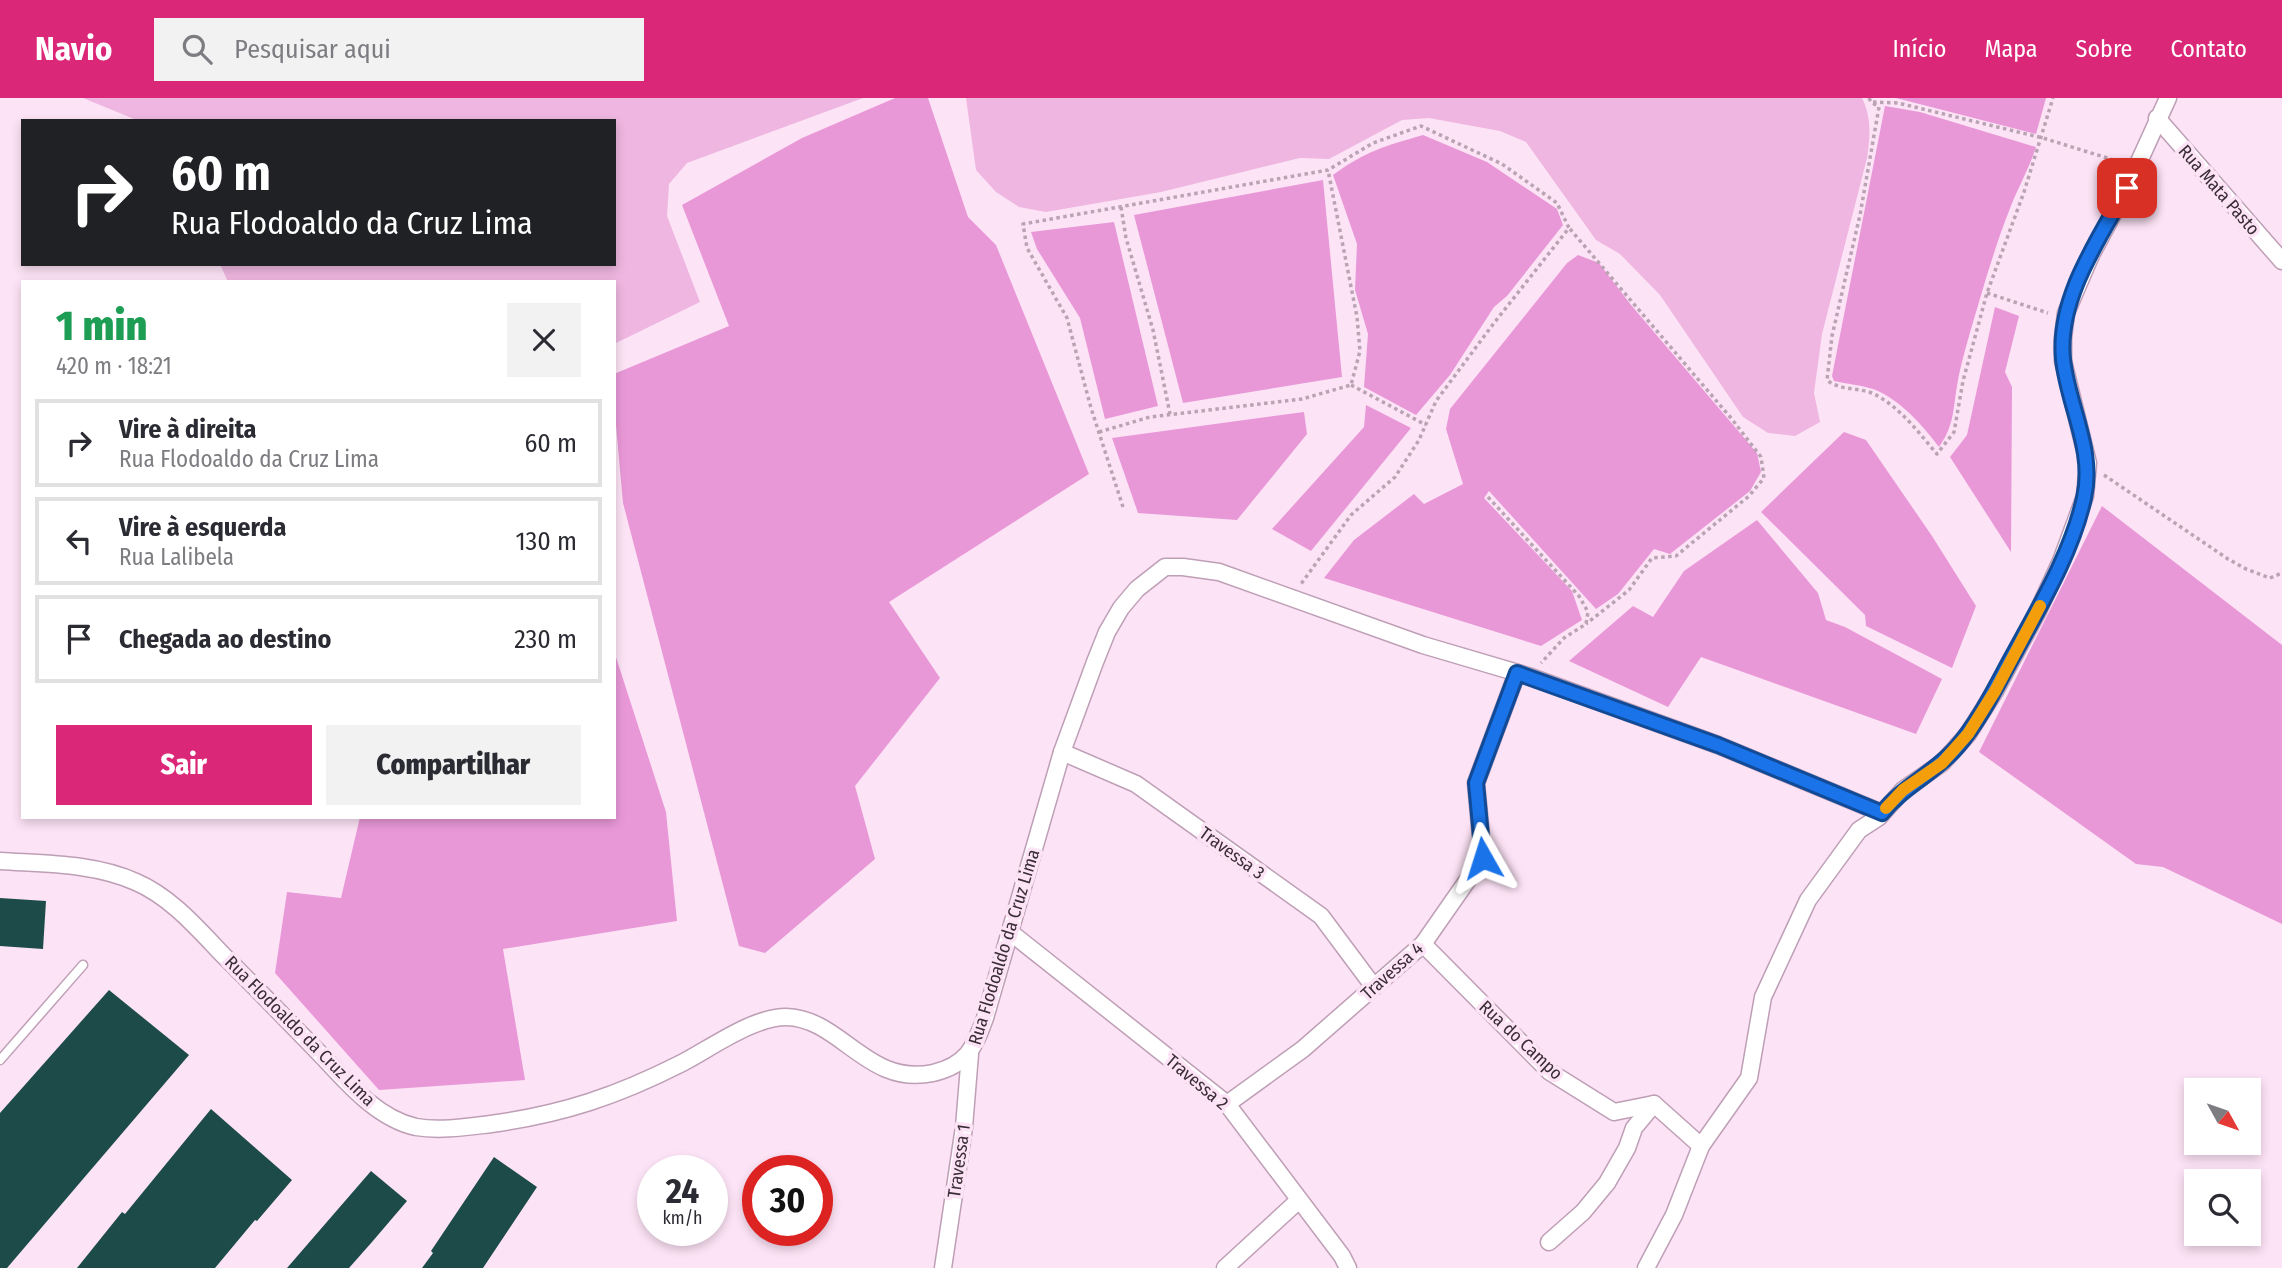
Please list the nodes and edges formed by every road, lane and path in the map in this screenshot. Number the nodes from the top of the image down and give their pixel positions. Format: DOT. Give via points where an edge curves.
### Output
graph roads {
  1 [pos="2053,98"];
  2 [pos="2168,98"];
  3 [pos="1870,100"];
  4 [pos="2157,118"];
  5 [pos="2043,138"];
  6 [pos="2137,167"];
  7 [pos="1328,170"];
  8 [pos="1121,207"];
  9 [pos="1569,228"];
  10 [pos="2282,261"];
  11 [pos="1987,293"];
  12 [pos="2066,318"];
  13 [pos="1351,385"];
  14 [pos="1170,414"];
  15 [pos="1426,425"];
  16 [pos="1099,432"];
  17 [pos="2088,463"];
  18 [pos="1488,497"];
  19 [pos="1123,507"];
  20 [pos="2282,573"];
  21 [pos="1292,597"];
  22 [pos="1586,624"];
  23 [pos="1522,675"];
  24 [pos="1062,752"];
  25 [pos="1882,813"];
  26 [pos="0,861"];
  27 [pos="1010,932"];
  28 [pos="1423,944"];
  29 [pos="83,965"];
  30 [pos="1374,987"];
  31 [pos="970,1054"];
  32 [pos="0,1060"];
  33 [pos="1227,1104"];
  34 [pos="1654,1104"];
  35 [pos="1701,1146"];
  36 [pos="1299,1200"];
  37 [pos="1549,1242"];
  38 [pos="943,1268"];
  39 [pos="1225,1268"];
  40 [pos="1348,1268"];
  41 [pos="1646,1268"];
  1 -- 5 [label="path"];
  2 -- 4 [label="street"];
  3 -- 5 [label="path"];
  3 -- 11 [label="path" via="1879,107 1827,380 1873,394 1902,414 1937,454 1954,432"];
  4 -- 6 [label="street"];
  4 -- 10 [label="street, Rua Mata Pasto"];
  5 -- 6 [label="path"];
  5 -- 11 [label="path"];
  6 -- 12 [label="street" via="2073,293"];
  7 -- 8 [label="path"];
  7 -- 9 [label="path" via="1373,143 1421,127 1502,164 1557,203"];
  7 -- 13 [label="path" via="1357,317 1360,351"];
  8 -- 14 [label="path"];
  8 -- 16 [label="path" via="1023,224 1027,248 1067,318"];
  9 -- 15 [label="path" via="1436,401"];
  9 -- 22 [label="path" via="1731,418 1761,457 1764,478 1749,496 1676,556 1652,558 1629,590"];
  11 -- 12 [label="path"];
  12 -- 17 [label="street" via="2063,361"];
  13 -- 14 [label="path" via="1302,399"];
  13 -- 15 [label="path"];
  14 -- 16 [label="path"];
  15 -- 21 [label="path" via="1395,477 1351,515"];
  16 -- 19 [label="path"];
  17 -- 20 [label="path" via="2246,569 2270,578"];
  17 -- 25 [label="street" via="2085,496 2061,561 1995,691 1957,748 1903,790"];
  18 -- 22 [label="path" via="1579,596 1588,612"];
  21 -- 23 [label="street, Rua Flodoaldo da Cruz Lima"];
  21 -- 24 [label="street, Rua Flodoaldo da Cruz Lima" via="1219,572 1183,567 1155,573 1121,608 1107,632"];
  22 -- 23 [label="path"];
  23 -- 25 [label="street, Rua Flodoaldo da Cruz Lima" via="1718,745"];
  23 -- 28 [label="street, Travessa 4" via="1476,783 1483,858"];
  24 -- 27 [label="street, Rua Flodoaldo da Cruz Lima"];
  24 -- 30 [label="street, Travessa 3" via="1136,784 1321,916"];
  25 -- 35 [label="street" via="1859,830 1808,900 1763,997 1749,1077"];
  26 -- 31 [label="street, Rua Flodoaldo da Cruz Lima" via="83,867 154,891 191,922 371,1104 411,1126 450,1129 519,1120 604,1099 771,1018 803,1020 879,1066 904,1074 937,1072"];
  27 -- 31 [label="street, Rua Flodoaldo da Cruz Lima"];
  27 -- 33 [label="street, Travessa 2"];
  28 -- 30 [label="street, Travessa 4"];
  28 -- 34 [label="street, Rua do Campo" via="1550,1072 1614,1112"];
  29 -- 32 [label="lane"];
  30 -- 33 [label="street, Travessa 4" via="1303,1049"];
  31 -- 38 [label="street, Travessa 1"];
  33 -- 36 [label="street, Travessa 2"];
  34 -- 35 [label="street"];
  34 -- 37 [label="street" via="1634,1128 1607,1183"];
  35 -- 41 [label="street" via="1674,1215"];
  36 -- 39 [label="street"];
  36 -- 40 [label="street, Travessa 2"];
}
